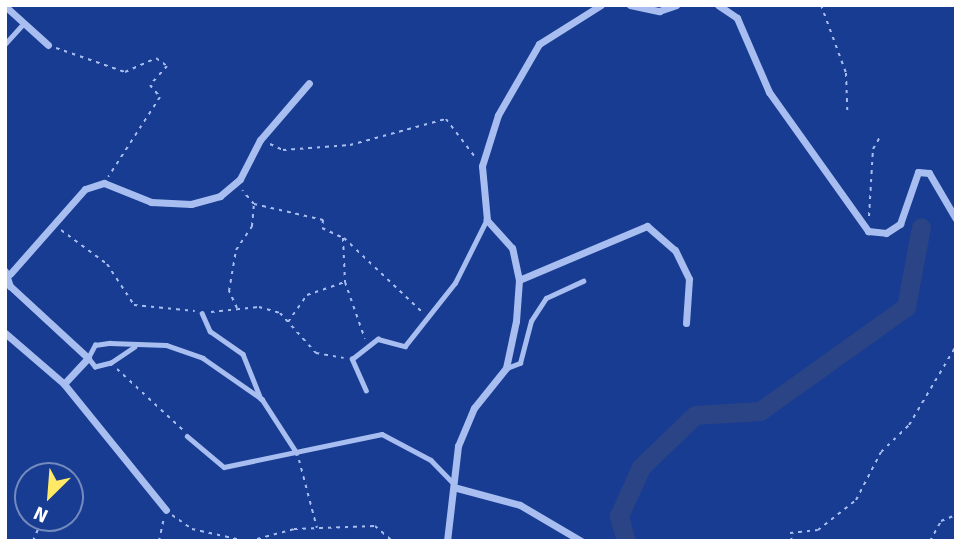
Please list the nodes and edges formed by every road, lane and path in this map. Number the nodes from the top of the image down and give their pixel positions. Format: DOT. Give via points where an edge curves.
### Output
graph roads {
  1 [pos="601,5"];
  2 [pos="630,5"];
  3 [pos="676,5"];
  4 [pos="718,5"];
  5 [pos="821,5"];
  6 [pos="5,6"];
  7 [pos="22,25"];
  8 [pos="5,44"];
  9 [pos="48,46"];
  10 [pos="309,83"];
  11 [pos="847,110"];
  12 [pos="881,135"];
  13 [pos="260,140"];
  14 [pos="482,166"];
  15 [pos="240,178"];
  16 [pos="104,183"];
  17 [pos="254,204"];
  18 [pos="956,219"];
  19 [pos="487,220"];
  20 [pos="58,228"];
  21 [pos="868,231"];
  22 [pos="344,238"];
  23 [pos="8,273"];
  24 [pos="519,281"];
  25 [pos="583,281"];
  26 [pos="345,282"];
  27 [pos="10,286"];
  28 [pos="5,297"];
  29 [pos="238,310"];
  30 [pos="202,313"];
  31 [pos="428,317"];
  32 [pos="288,322"];
  33 [pos="686,323"];
  34 [pos="5,333"];
  35 [pos="367,343"];
  36 [pos="956,346"];
  37 [pos="135,347"];
  38 [pos="88,358"];
  39 [pos="352,359"];
  40 [pos="111,363"];
  41 [pos="506,368"];
  42 [pos="64,384"];
  43 [pos="366,391"];
  44 [pos="262,399"];
  45 [pos="187,436"];
  46 [pos="297,453"];
  47 [pos="457,488"];
  48 [pos="956,502"];
  49 [pos="166,510"];
  50 [pos="956,514"];
  51 [pos="317,530"];
  52 [pos="159,541"];
  53 [pos="247,541"];
  54 [pos="392,541"];
  55 [pos="447,541"];
  56 [pos="582,541"];
  57 [pos="792,541"];
  58 [pos="930,541"];
  1 -- 14 [label="street" via="551,33 531,55 498,115"];
  2 -- 3 [label="street" via="659,11"];
  4 -- 21 [label="street" via="737,18 769,92"];
  5 -- 11 [label="path" via="846,73"];
  6 -- 7 [label="street"];
  7 -- 8 [label="lane"];
  7 -- 9 [label="street"];
  9 -- 16 [label="path" via="125,72 156,58 167,66 150,85 160,97"];
  10 -- 13 [label="street"];
  12 -- 21 [label="path" via="873,149"];
  13 -- 14 [label="path" via="283,150 350,145 446,118"];
  13 -- 15 [label="street"];
  14 -- 19 [label="street"];
  15 -- 16 [label="street" via="220,196 191,204 151,202"];
  15 -- 17 [label="path"];
  16 -- 20 [label="street" via="85,189"];
  17 -- 22 [label="path" via="323,220 322,228"];
  17 -- 29 [label="path" via="229,291"];
  18 -- 21 [label="street" via="929,173 918,172 900,225 886,233"];
  19 -- 24 [label="street" via="512,248"];
  19 -- 31 [label="lane" via="455,283"];
  20 -- 23 [label="street"];
  20 -- 30 [label="path" via="107,264 134,305"];
  22 -- 26 [label="path"];
  22 -- 31 [label="path"];
  23 -- 27 [label="street"];
  24 -- 33 [label="street" via="648,226 675,250 689,279"];
  24 -- 41 [label="street"];
  25 -- 41 [label="lane" via="547,298 531,321 520,363"];
  26 -- 32 [label="path" via="307,295"];
  26 -- 35 [label="path"];
  27 -- 28 [label="street"];
  27 -- 38 [label="street"];
  29 -- 30 [label="path"];
  29 -- 32 [label="path" via="259,307"];
  30 -- 44 [label="lane" via="210,331 243,354"];
  31 -- 35 [label="lane" via="405,346"];
  32 -- 39 [label="path" via="316,353"];
  34 -- 42 [label="street"];
  35 -- 39 [label="lane"];
  36 -- 57 [label="path" via="909,425 881,452 856,500 818,530 790,533"];
  37 -- 38 [label="lane" via="95,345"];
  37 -- 40 [label="lane"];
  37 -- 44 [label="lane" via="166,345 203,358"];
  38 -- 40 [label="lane" via="95,367"];
  38 -- 42 [label="street"];
  39 -- 43 [label="lane"];
  40 -- 45 [label="path"];
  41 -- 47 [label="street" via="464,424"];
  42 -- 49 [label="street"];
  44 -- 46 [label="lane"];
  45 -- 46 [label="lane" via="224,467"];
  46 -- 47 [label="lane" via="382,434 431,460"];
  46 -- 51 [label="path"];
  47 -- 55 [label="street"];
  47 -- 56 [label="street" via="520,505"];
  48 -- 50 [label="path"];
  49 -- 52 [label="path"];
  49 -- 53 [label="path" via="192,529"];
  50 -- 58 [label="path" via="941,522"];
  51 -- 53 [label="path"];
  51 -- 54 [label="path" via="376,526"];
}
